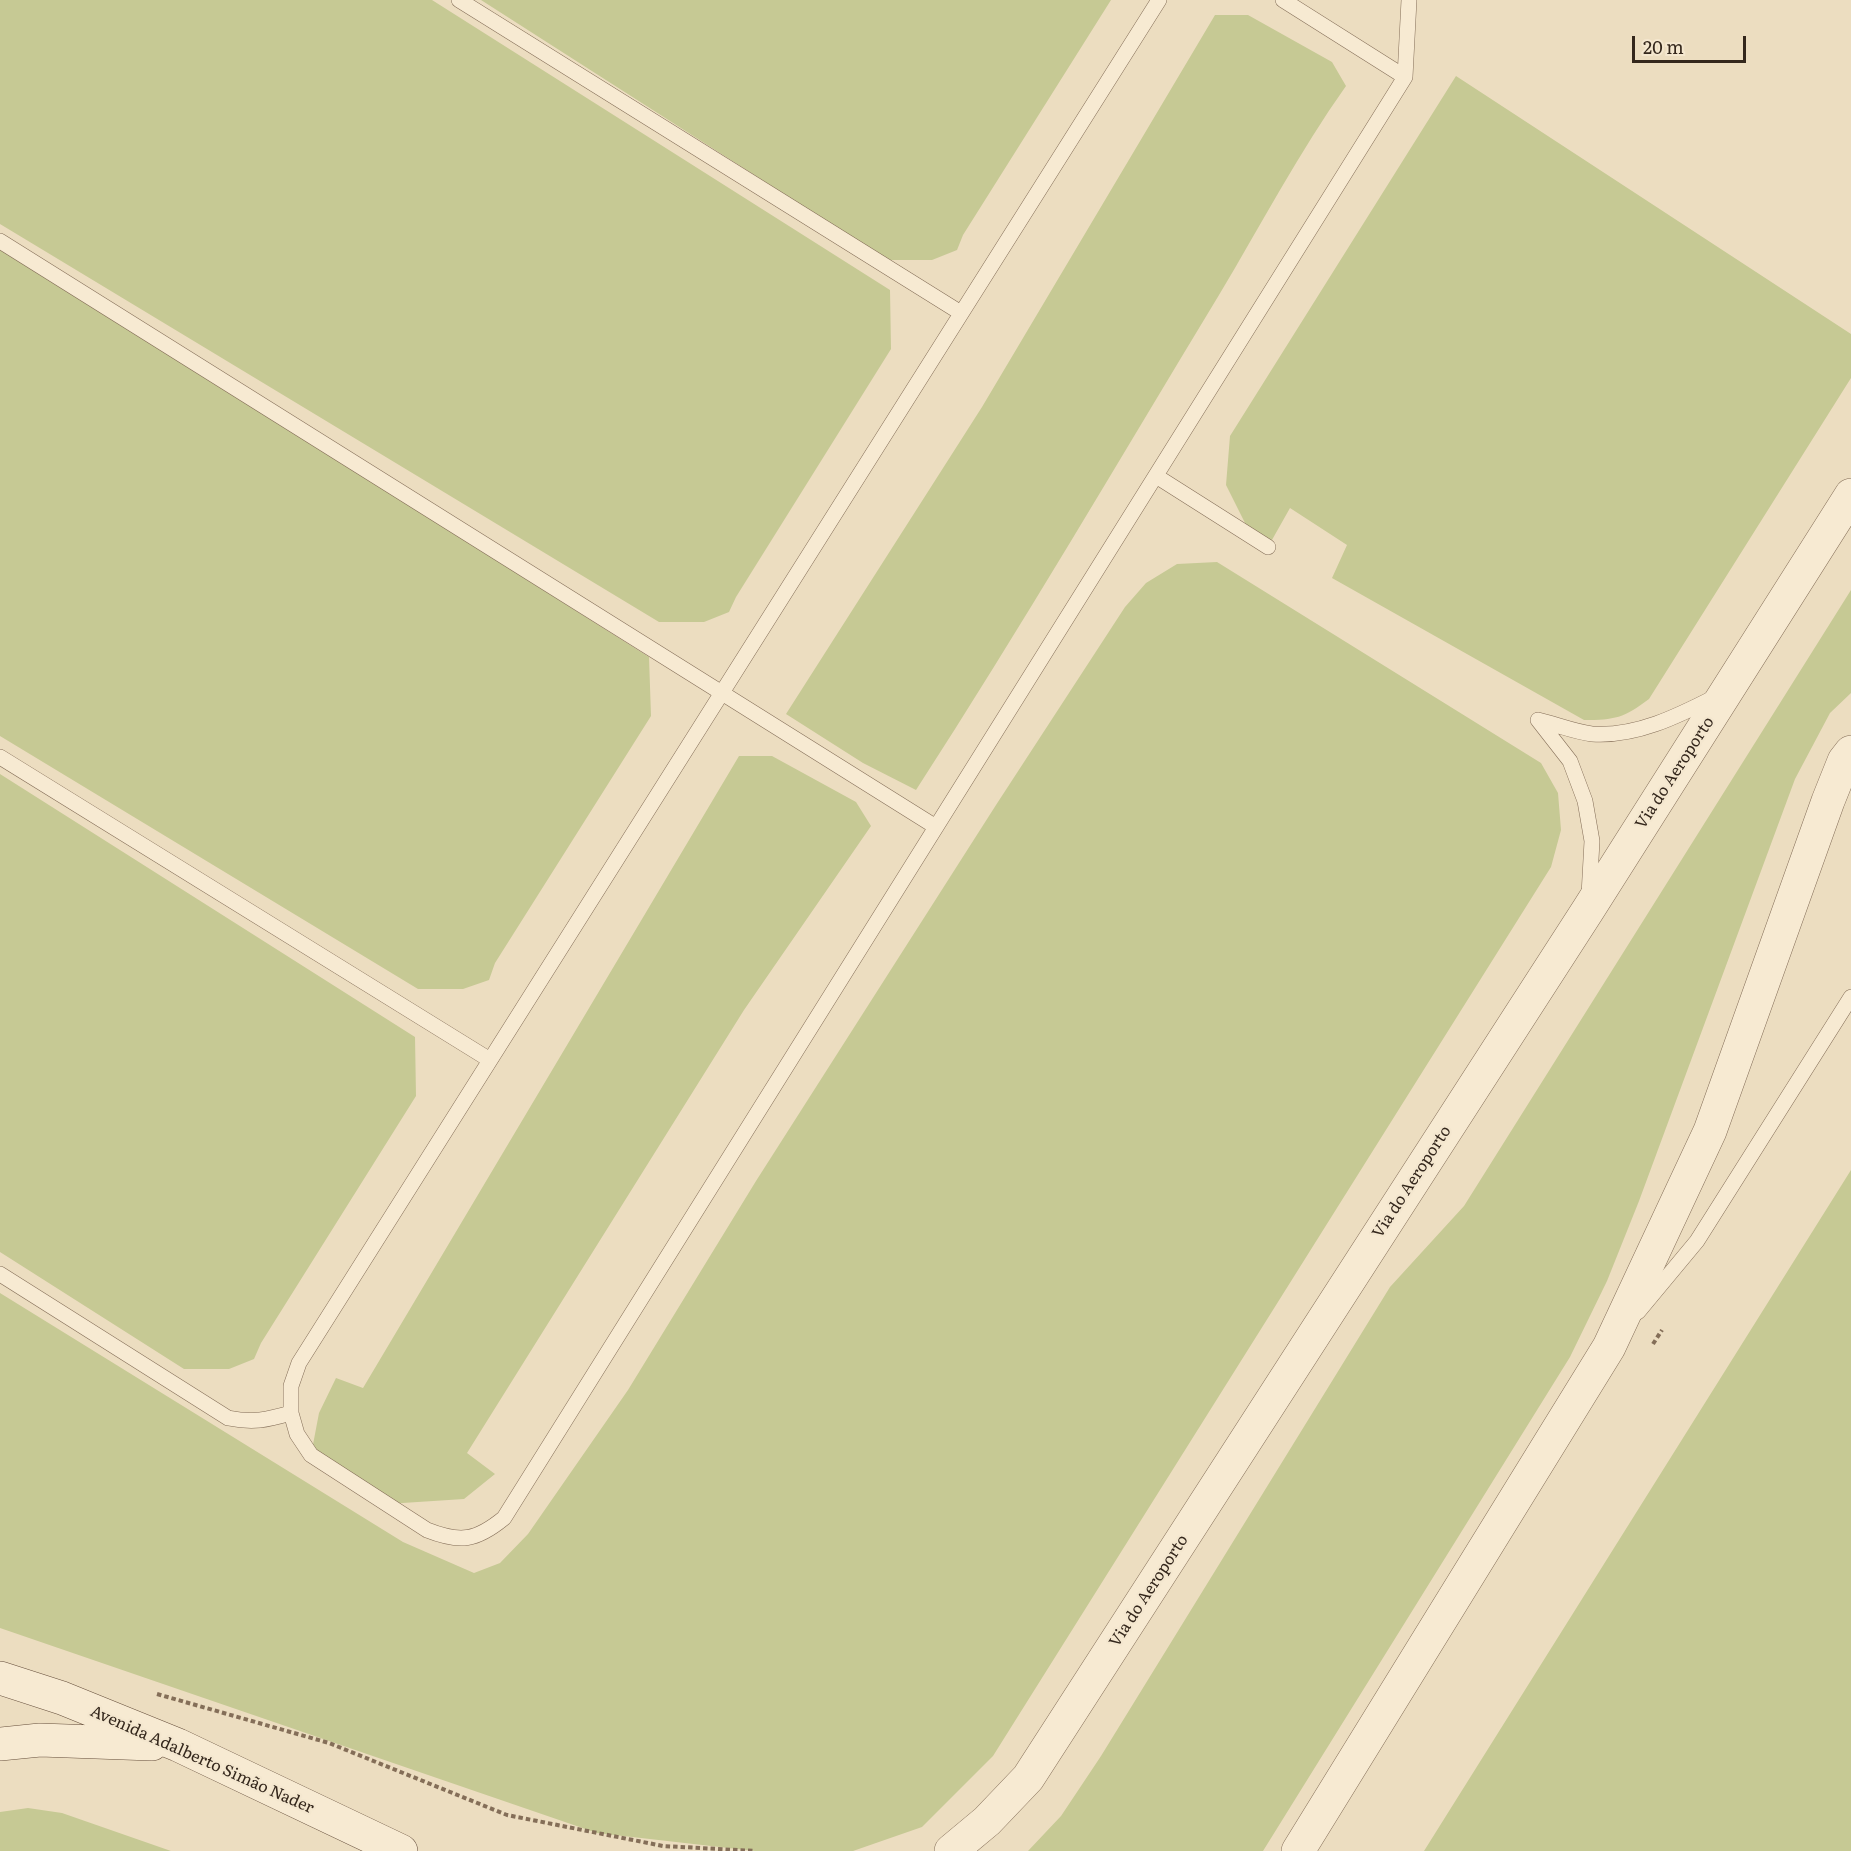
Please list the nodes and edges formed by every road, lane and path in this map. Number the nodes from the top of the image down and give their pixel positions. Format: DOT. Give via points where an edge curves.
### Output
graph roads {
  1 [pos="459,0"];
  2 [pos="1159,0"];
  3 [pos="1283,0"];
  4 [pos="1409,0"];
  5 [pos="1405,77"];
  6 [pos="0,241"];
  7 [pos="962,313"];
  8 [pos="1156,476"];
  9 [pos="1851,495"];
  10 [pos="1268,547"];
  11 [pos="1728,690"];
  12 [pos="722,694"];
  13 [pos="1851,752"];
  14 [pos="0,757"];
  15 [pos="936,827"];
  16 [pos="1588,910"];
  17 [pos="1851,997"];
  18 [pos="490,1060"];
  19 [pos="0,1274"];
  20 [pos="1609,1347"];
  21 [pos="291,1413"];
  22 [pos="0,1678"];
  23 [pos="149,1692"];
  24 [pos="0,1744"];
  25 [pos="178,1745"];
  26 [pos="401,1851"];
  27 [pos="755,1851"];
  28 [pos="951,1851"];
  29 [pos="1298,1851"];
  1 -- 7 [label="lane"];
  2 -- 7 [label="lane"];
  3 -- 5 [label="lane"];
  4 -- 5 [label="lane"];
  5 -- 8 [label="lane"];
  6 -- 12 [label="lane"];
  7 -- 12 [label="lane"];
  8 -- 10 [label="lane"];
  8 -- 15 [label="lane"];
  9 -- 11 [label="street, Via do Aeroporto"];
  11 -- 16 [label="street, Via do Aeroporto"];
  11 -- 16 [label="lane" via="1673,718 1626,732 1591,734 1538,720 1570,761 1585,801 1592,841"];
  12 -- 15 [label="lane"];
  12 -- 18 [label="lane"];
  13 -- 20 [label="street" via="1828,801 1710,1131"];
  14 -- 18 [label="lane"];
  15 -- 21 [label="lane" via="504,1518 488,1532 468,1538 447,1538 427,1530 311,1455 297,1434"];
  16 -- 28 [label="street, Via do Aeroporto" via="1028,1778"];
  17 -- 20 [label="lane" via="1697,1241"];
  18 -- 21 [label="lane" via="299,1363 291,1386"];
  19 -- 21 [label="lane" via="228,1418 248,1421"];
  20 -- 29 [label="street"];
  22 -- 25 [label="street, Avenida Adalberto Simão Nader" via="62,1698"];
  23 -- 27 [label="path" via="329,1743 507,1815 663,1846"];
  24 -- 25 [label="street" via="40,1740"];
  25 -- 26 [label="street, Avenida Adalberto Simão Nader"];
}
